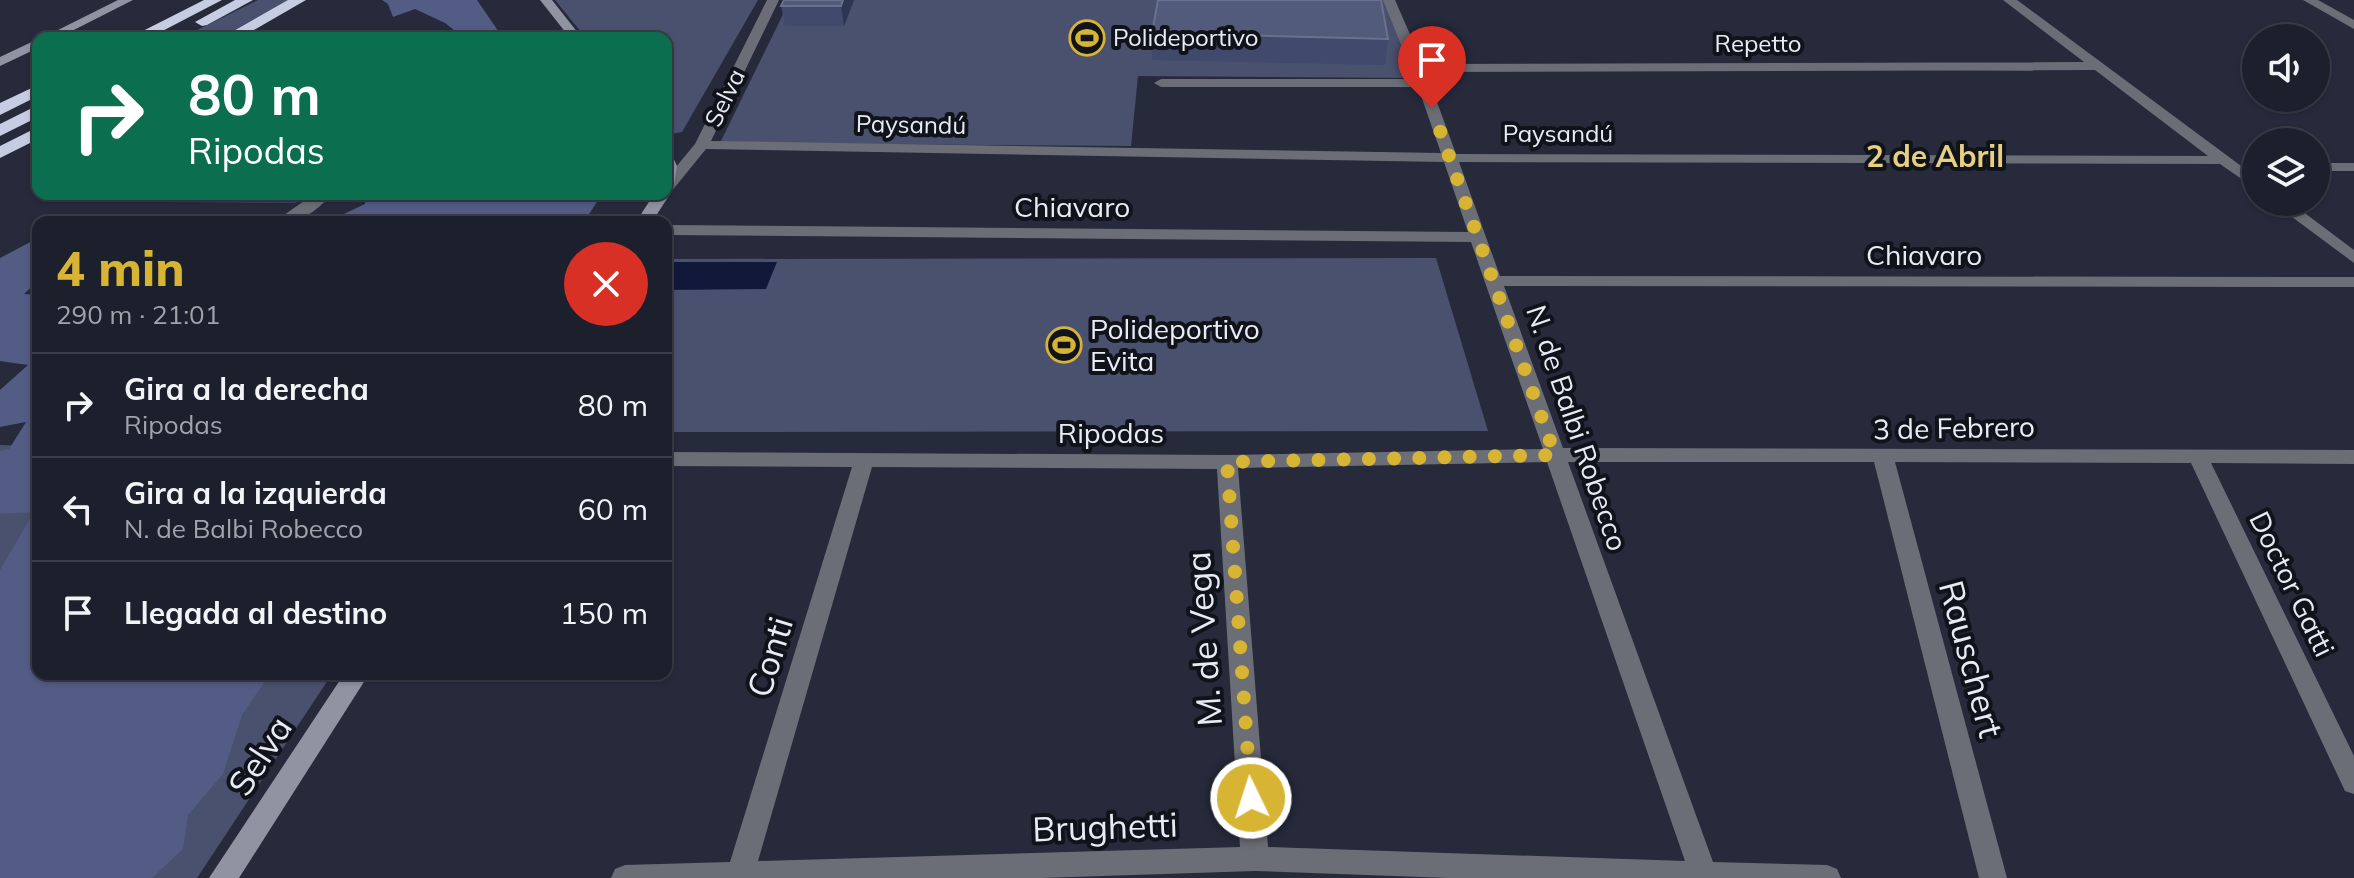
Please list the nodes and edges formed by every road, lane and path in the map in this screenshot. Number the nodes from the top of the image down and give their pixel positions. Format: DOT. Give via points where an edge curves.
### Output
graph roads {
  1 [pos="127,0"];
  2 [pos="215,0"];
  3 [pos="246,0"];
  4 [pos="299,0"];
  5 [pos="546,0"];
  6 [pos="773,0"];
  7 [pos="1389,0"];
  8 [pos="2009,0"];
  9 [pos="2309,0"];
  10 [pos="2354,25"];
  11 [pos="60,32"];
  12 [pos="149,32"];
  13 [pos="183,32"];
  14 [pos="240,32"];
  15 [pos="571,32"];
  16 [pos="32,46"];
  17 [pos="0,62"];
  18 [pos="2097,66"];
  19 [pos="1421,75"];
  20 [pos="1161,83"];
  21 [pos="32,93"];
  22 [pos="0,110"];
  23 [pos="32,113"];
  24 [pos="0,131"];
  25 [pos="32,135"];
  26 [pos="702,145"];
  27 [pos="0,153"];
  28 [pos="1450,158"];
  29 [pos="2229,164"];
  30 [pos="2242,165"];
  31 [pos="2330,167"];
  32 [pos="2354,167"];
  33 [pos="2242,174"];
  34 [pos="672,180"];
  35 [pos="317,200"];
  36 [pos="296,216"];
  37 [pos="2298,216"];
  38 [pos="672,230"];
  39 [pos="1478,237"];
  40 [pos="2354,258"];
  41 [pos="1494,281"];
  42 [pos="2354,282"];
  43 [pos="1555,455"];
  44 [pos="2197,455"];
  45 [pos="1883,457"];
  46 [pos="2354,457"];
  47 [pos="672,459"];
  48 [pos="864,460"];
  49 [pos="1227,462"];
  50 [pos="353,680"];
  51 [pos="2354,783"];
  52 [pos="1255,859"];
  53 [pos="1003,872"];
  54 [pos="741,873"];
  55 [pos="1704,875"];
  56 [pos="223,878"];
  57 [pos="625,878"];
  58 [pos="1827,878"];
  59 [pos="1993,878"];
  1 -- 11 [label="street"];
  2 -- 12 [label="highway"];
  3 -- 13 [label="highway"];
  4 -- 14 [label="highway"];
  5 -- 15 [label="street"];
  6 -- 26 [label="street, Selva"];
  7 -- 19 [label="street, N. de Balbi Robecco"];
  8 -- 18 [label="street"];
  9 -- 10 [label="street"];
  16 -- 17 [label="street"];
  18 -- 19 [label="street, Repetto"];
  18 -- 29 [label="street"];
  19 -- 20 [label="street, Repetto"];
  19 -- 28 [label="street, N. de Balbi Robecco"];
  21 -- 22 [label="highway"];
  23 -- 24 [label="highway"];
  25 -- 27 [label="highway"];
  26 -- 28 [label="street, Paysandú"];
  26 -- 34 [label="street, Selva"];
  28 -- 29 [label="street, Paysandú"];
  28 -- 39 [label="street, N. de Balbi Robecco"];
  29 -- 30 [label="street, Paysandú"];
  29 -- 33 [label="street"];
  31 -- 32 [label="street"];
  35 -- 36 [label="street"];
  37 -- 40 [label="street"];
  38 -- 39 [label="street, Chiavaro"];
  39 -- 41 [label="street, N. de Balbi Robecco"];
  41 -- 42 [label="street, Chiavaro"];
  41 -- 43 [label="street, N. de Balbi Robecco"];
  43 -- 45 [label="street, 3 de Febrero"];
  43 -- 49 [label="street, Ripodas"];
  43 -- 55 [label="street, N. de Balbi Robecco"];
  44 -- 45 [label="street, 3 de Febrero"];
  44 -- 46 [label="street, 3 de Febrero"];
  44 -- 51 [label="street, Doctor Gatti"];
  45 -- 59 [label="street, Rauschert"];
  47 -- 48 [label="street, Ripodas"];
  48 -- 49 [label="street, Ripodas"];
  48 -- 54 [label="street, Conti"];
  49 -- 52 [label="street, M. de Vega"];
  50 -- 56 [label="street, Selva"];
  52 -- 53 [label="street, Brughetti"];
  52 -- 55 [label="street, Brughetti"];
  53 -- 54 [label="street, Brughetti"];
  54 -- 57 [label="street, Brughetti"];
  55 -- 58 [label="street, Brughetti"];
}
